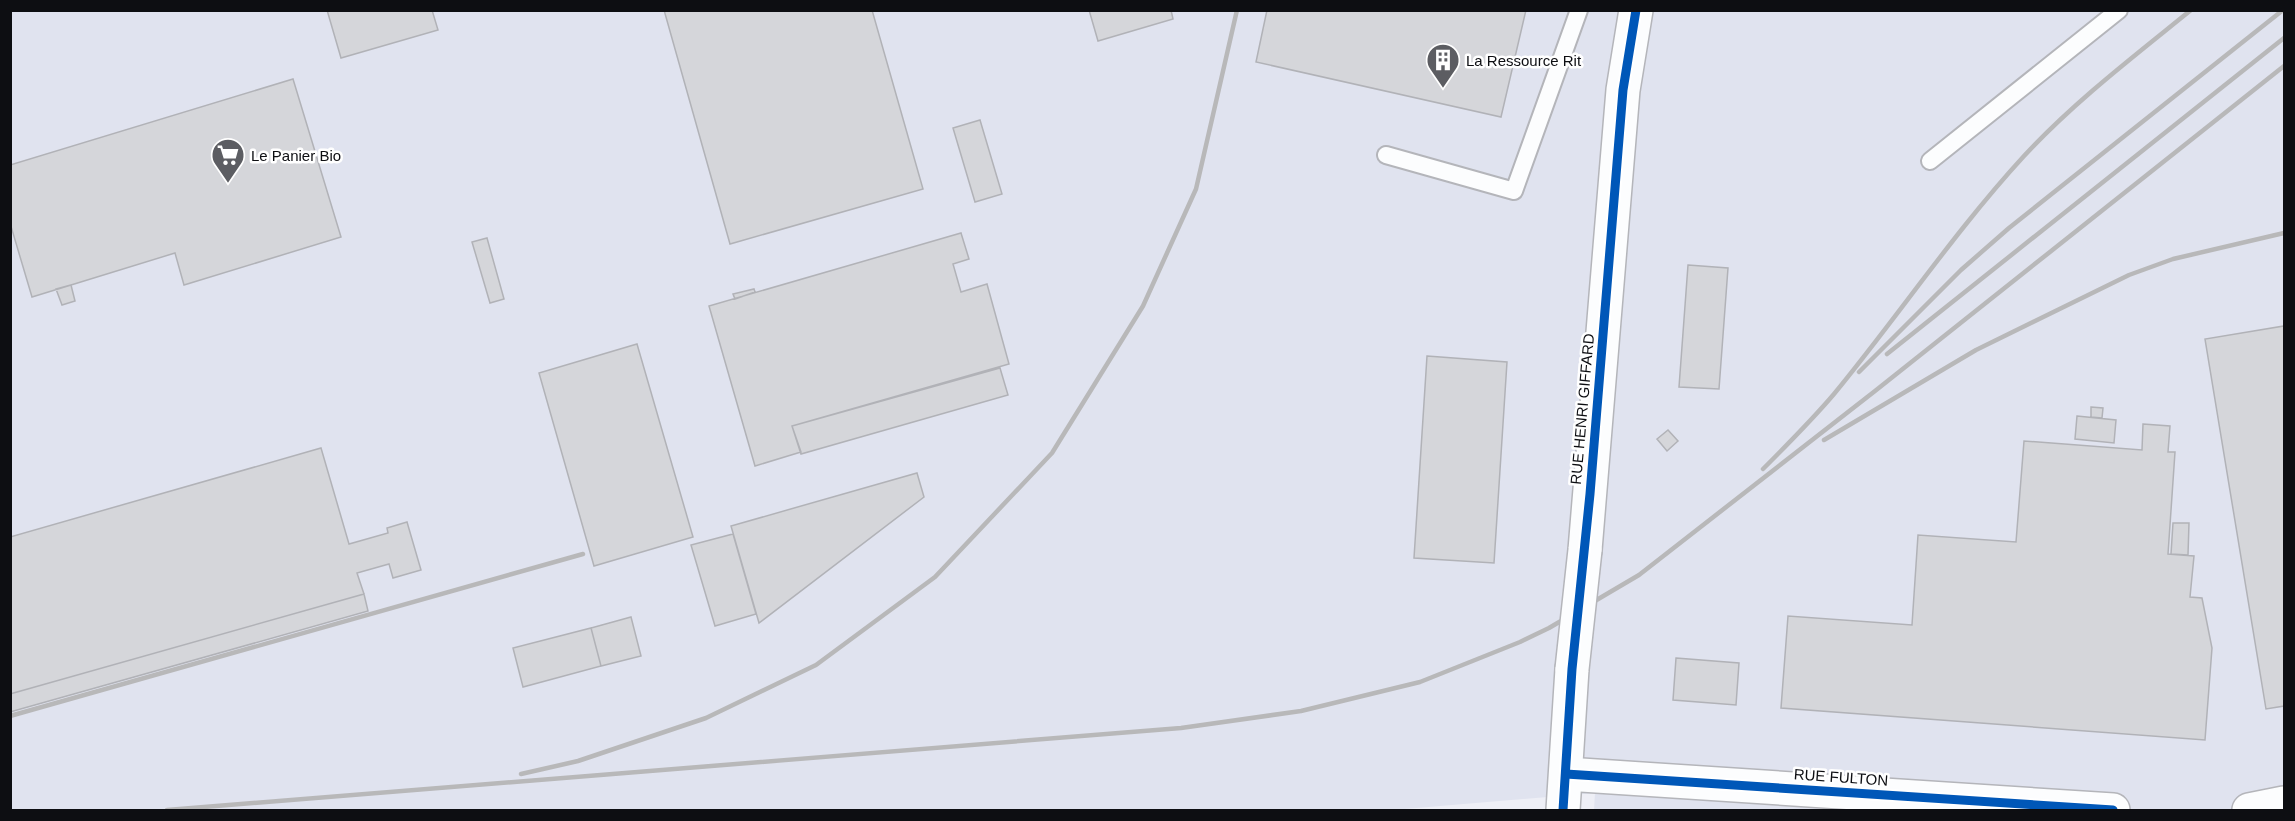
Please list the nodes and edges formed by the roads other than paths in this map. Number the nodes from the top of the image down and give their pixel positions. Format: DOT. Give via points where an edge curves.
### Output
graph roads {
  1 [pos="1579,10"];
  2 [pos="1636,10"];
  3 [pos="2119,10"];
  4 [pos="1386,155"];
  5 [pos="1930,161"];
  6 [pos="1566,774"];
  7 [pos="2284,803"];
  8 [pos="1563,810"];
  9 [pos="2113,810"];
  10 [pos="2248,810"];
  1 -- 4 [label="lane" via="1514,191"];
  2 -- 6 [label="street, RUE HENRI GIFFARD, bridge" via="1623,90"];
  3 -- 5 [label="lane"];
  6 -- 8 [label="street, RUE HENRI GIFFARD"];
  6 -- 9 [label="street, RUE FULTON"];
  7 -- 10 [label="street"];
}
